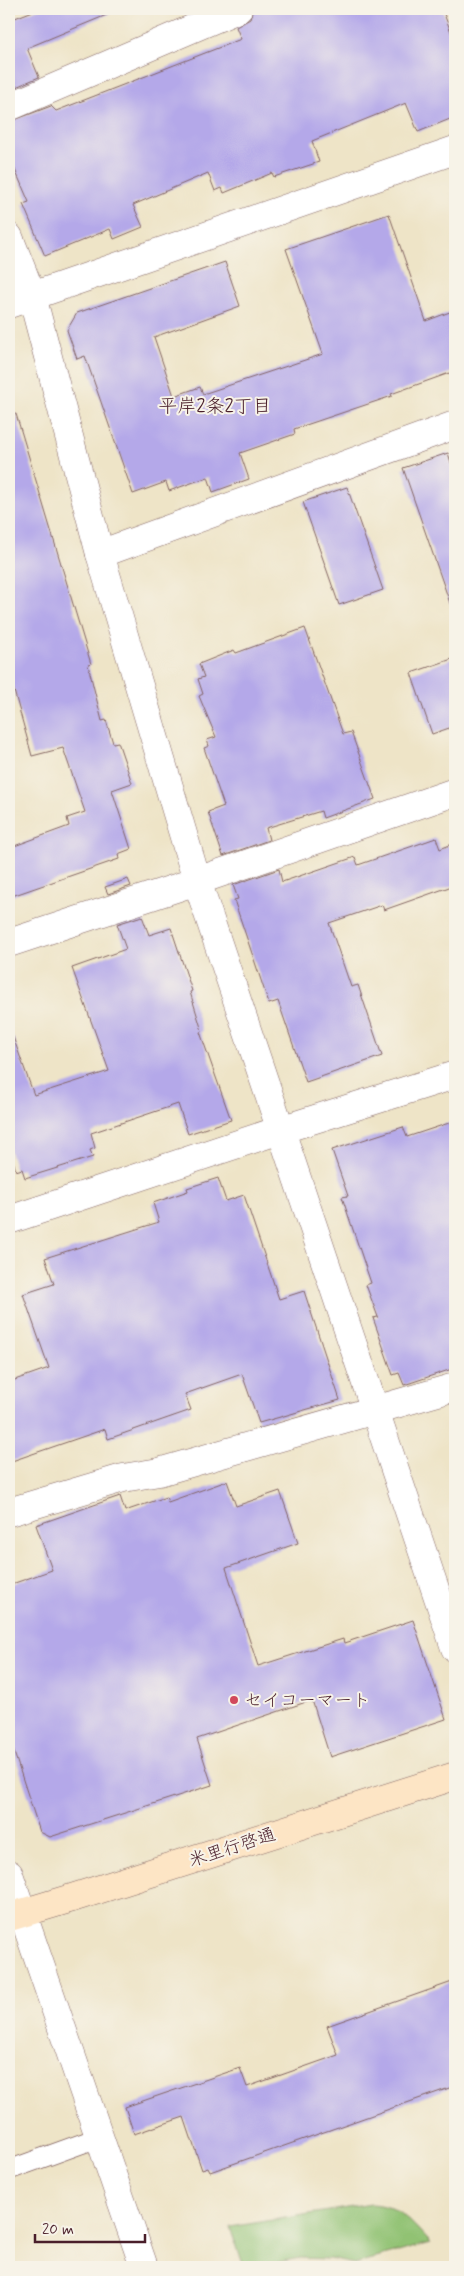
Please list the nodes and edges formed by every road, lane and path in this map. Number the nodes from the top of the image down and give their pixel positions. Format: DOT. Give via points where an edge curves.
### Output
graph roads {
  1 [pos="238,9"];
  2 [pos="9,107"];
  3 [pos="455,150"];
  4 [pos="9,237"];
  5 [pos="21,300"];
  6 [pos="455,425"];
  7 [pos="100,554"];
  8 [pos="455,792"];
  9 [pos="197,882"];
  10 [pos="9,943"];
  11 [pos="455,1075"];
  12 [pos="280,1130"];
  13 [pos="9,1220"];
  14 [pos="455,1387"];
  15 [pos="377,1411"];
  16 [pos="9,1512"];
  17 [pos="455,1648"];
  18 [pos="455,1776"];
  19 [pos="9,1874"];
  20 [pos="16,1914"];
  21 [pos="100,2137"];
  22 [pos="9,2170"];
  23 [pos="144,2267"];
  1 -- 2 [label="street"];
  3 -- 5 [label="street"];
  4 -- 5 [label="street"];
  5 -- 7 [label="street"];
  6 -- 7 [label="street"];
  7 -- 9 [label="street"];
  8 -- 9 [label="street"];
  9 -- 10 [label="street"];
  9 -- 12 [label="street"];
  11 -- 12 [label="street"];
  12 -- 13 [label="street"];
  12 -- 15 [label="street"];
  14 -- 15 [label="street"];
  15 -- 16 [label="street" via="159,1472 123,1478"];
  15 -- 17 [label="street"];
  18 -- 20 [label="street, 米里行啓通"];
  19 -- 20 [label="street"];
  20 -- 21 [label="street"];
  21 -- 22 [label="lane"];
  21 -- 23 [label="street"];
}
